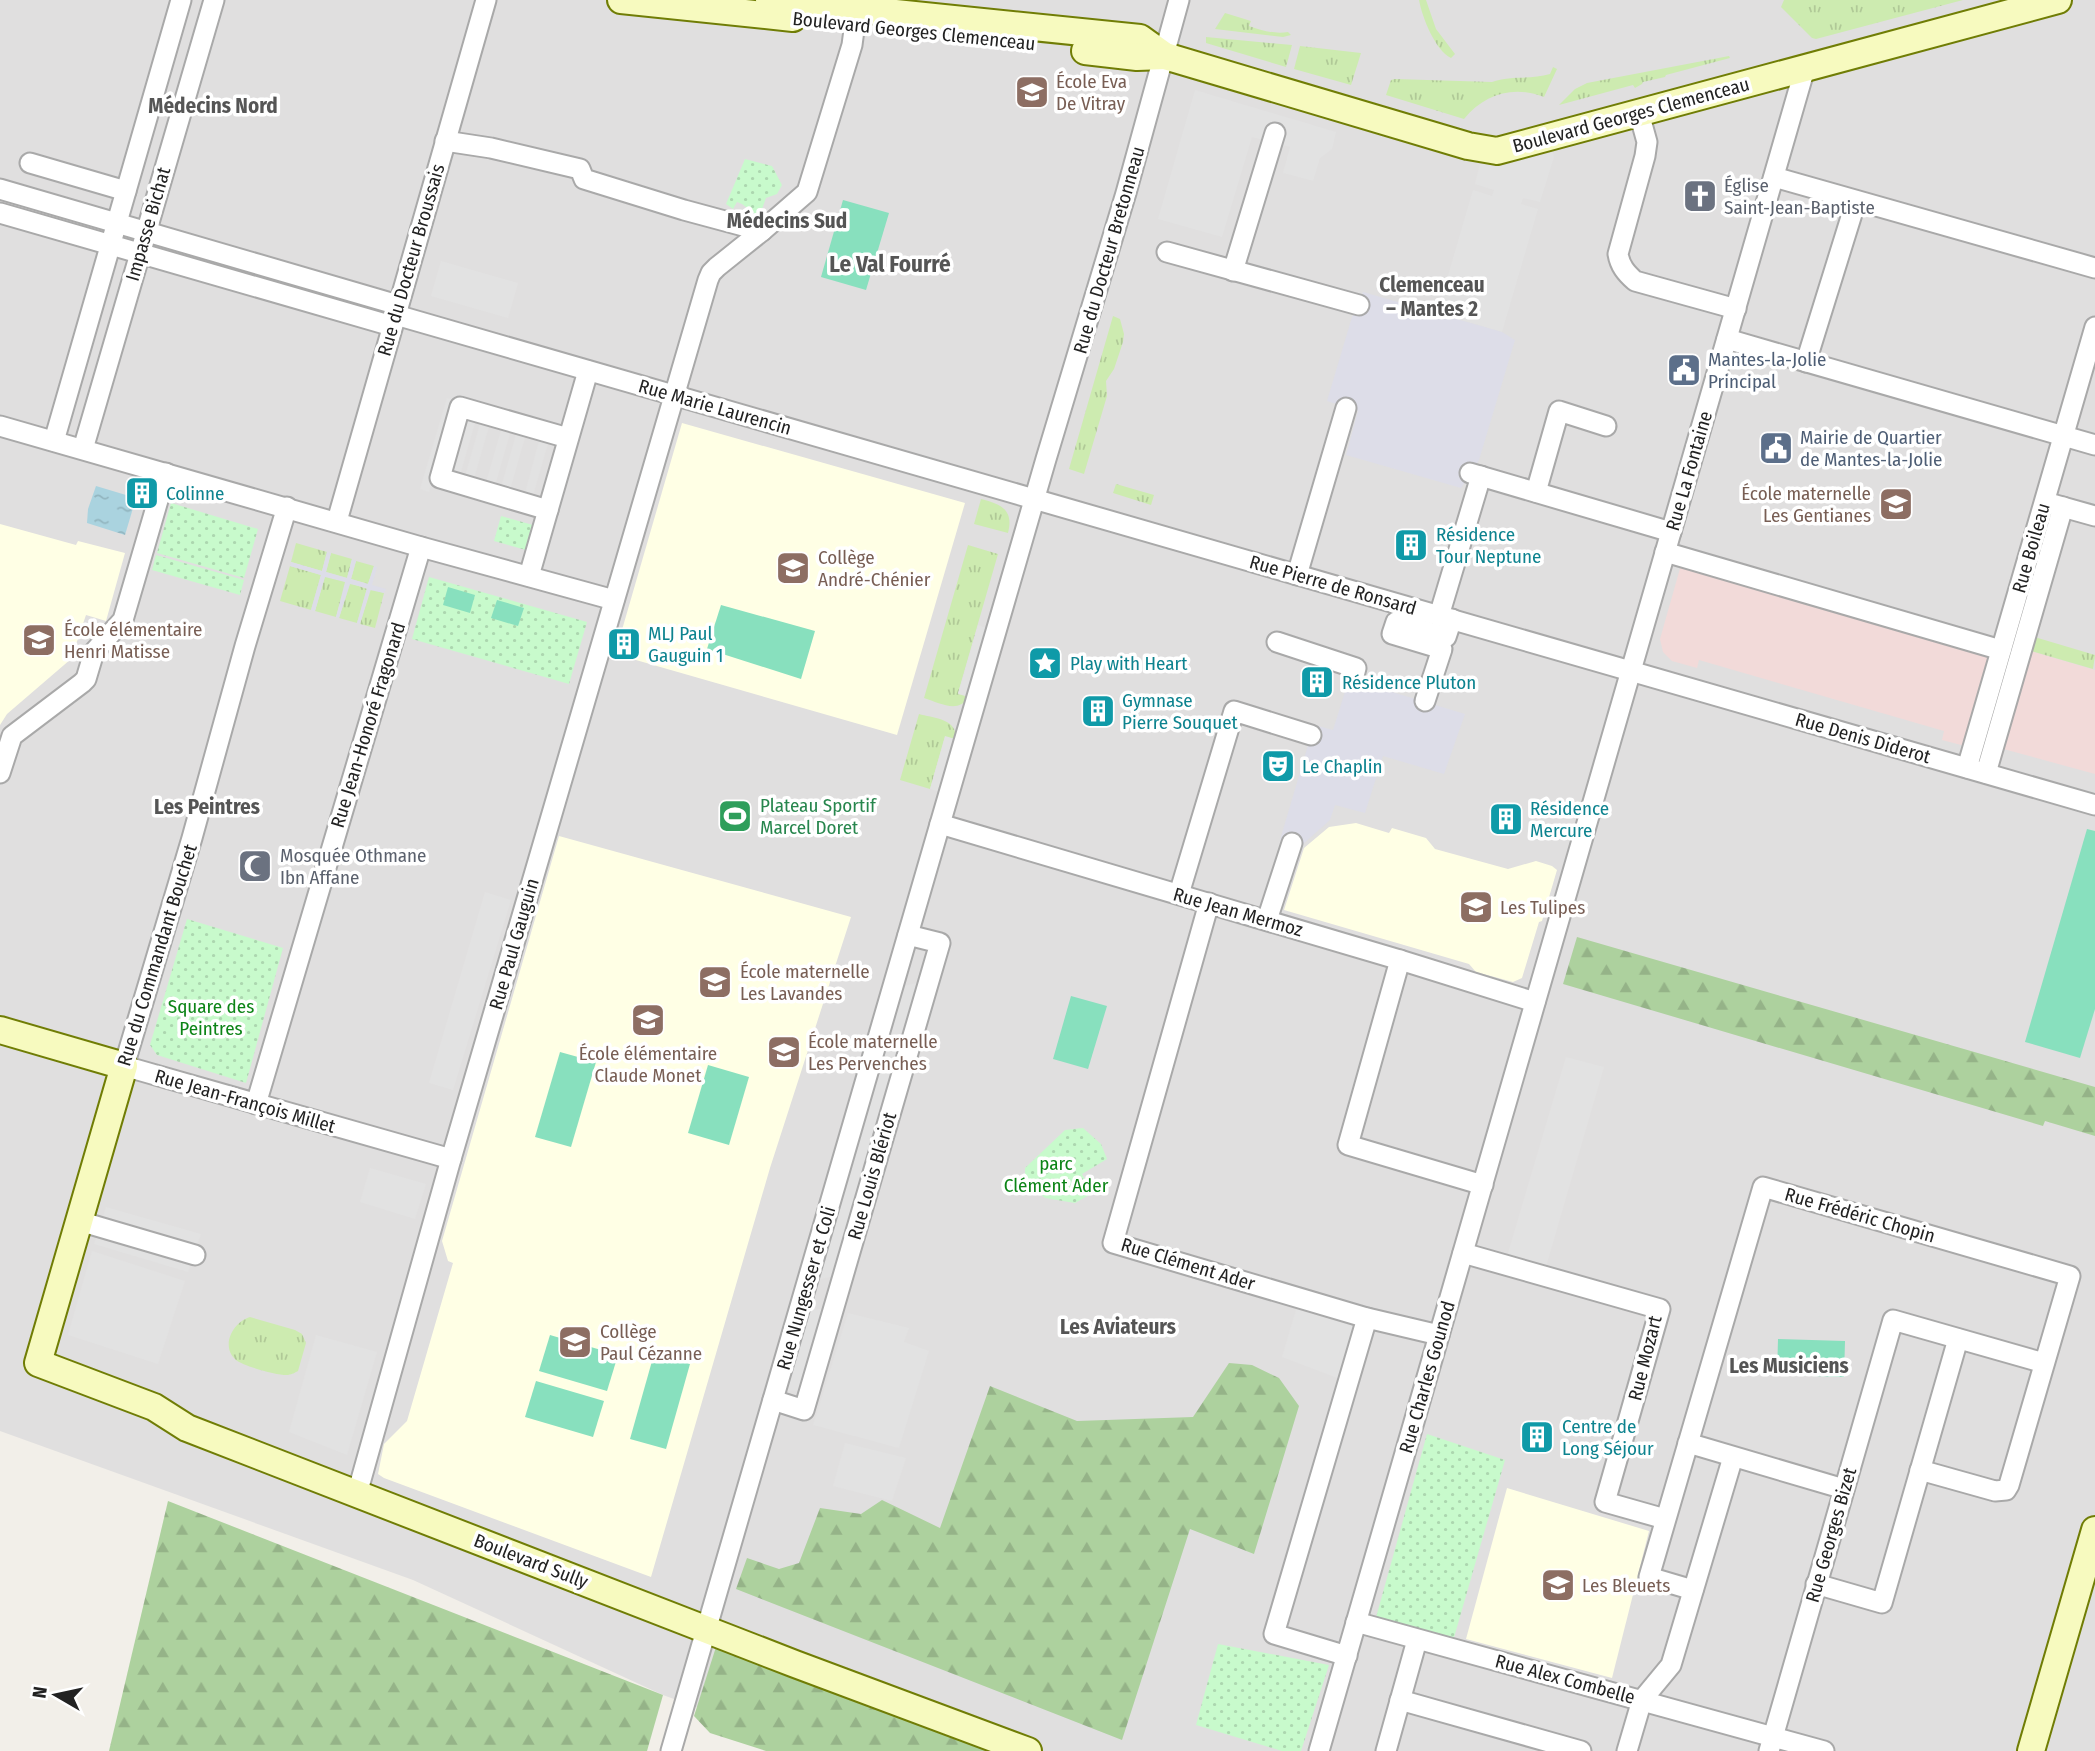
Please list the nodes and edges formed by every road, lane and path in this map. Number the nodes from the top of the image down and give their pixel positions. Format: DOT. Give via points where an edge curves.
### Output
graph roads {
  1 [pos="181,0"];
  2 [pos="214,0"];
  3 [pos="486,0"];
  4 [pos="621,0"];
  5 [pos="769,0"];
  6 [pos="1180,0"];
  7 [pos="2058,0"];
  8 [pos="856,12"];
  9 [pos="1165,56"];
  10 [pos="1805,68"];
  11 [pos="1639,113"];
  12 [pos="1275,133"];
  13 [pos="445,141"];
  14 [pos="30,163"];
  15 [pos="1774,177"];
  16 [pos="0,190"];
  17 [pos="126,191"];
  18 [pos="1856,201"];
  19 [pos="0,213"];
  20 [pos="116,223"];
  21 [pos="762,231"];
  22 [pos="146,232"];
  23 [pos="110,245"];
  24 [pos="1167,252"];
  25 [pos="140,254"];
  26 [pos="2095,268"];
  27 [pos="1233,271"];
  28 [pos="1359,305"];
  29 [pos="1736,309"];
  30 [pos="395,315"];
  31 [pos="2095,327"];
  32 [pos="1727,339"];
  33 [pos="1806,362"];
  34 [pos="588,371"];
  35 [pos="674,395"];
  36 [pos="1346,408"];
  37 [pos="0,426"];
  38 [pos="1606,426"];
  39 [pos="2064,436"];
  40 [pos="568,439"];
  41 [pos="54,441"];
  42 [pos="2095,445"];
  43 [pos="83,449"];
  44 [pos="166,473"];
  45 [pos="1536,492"];
  46 [pos="1035,499"];
  47 [pos="2054,504"];
  48 [pos="287,507"];
  49 [pos="548,510"];
  50 [pos="2095,516"];
  51 [pos="337,521"];
  52 [pos="1671,531"];
  53 [pos="421,547"];
  54 [pos="1665,552"];
  55 [pos="1297,575"];
  56 [pos="529,576"];
  57 [pos="614,600"];
  58 [pos="1446,617"];
  59 [pos="1276,642"];
  60 [pos="2001,650"];
  61 [pos="1631,671"];
  62 [pos="1353,680"];
  63 [pos="1425,701"];
  64 [pos="1311,735"];
  65 [pos="1977,771"];
  66 [pos="0,773"];
  67 [pos="2095,805"];
  68 [pos="940,824"];
  69 [pos="1292,844"];
  70 [pos="1180,894"];
  71 [pos="1209,903"];
  72 [pos="1267,920"];
  73 [pos="908,934"];
  74 [pos="1400,960"];
  75 [pos="1535,1002"];
  76 [pos="0,1030"];
  77 [pos="124,1066"];
  78 [pos="256,1104"];
  79 [pos="451,1159"];
  80 [pos="1483,1185"];
  81 [pos="79,1221"];
  82 [pos="1463,1252"];
  83 [pos="195,1255"];
  84 [pos="1367,1318"];
  85 [pos="1439,1335"];
  86 [pos="1958,1339"];
  87 [pos="38,1363"];
  88 [pos="2044,1363"];
  89 [pos="773,1400"];
  90 [pos="1688,1443"];
  91 [pos="1733,1457"];
  92 [pos="1920,1470"];
  93 [pos="1844,1489"];
  94 [pos="357,1494"];
  95 [pos="1665,1519"];
  96 [pos="2095,1530"];
  97 [pos="1816,1584"];
  98 [pos="1693,1590"];
  99 [pos="2095,1595"];
  100 [pos="1356,1622"];
  101 [pos="707,1629"];
  102 [pos="1417,1640"];
  103 [pos="1347,1656"];
  104 [pos="1400,1700"];
  105 [pos="1642,1700"];
  106 [pos="1771,1744"];
  107 [pos="671,1751"];
  108 [pos="1028,1751"];
  109 [pos="1319,1751"];
  110 [pos="1386,1751"];
  111 [pos="1581,1751"];
  112 [pos="1627,1751"];
  113 [pos="1824,1751"];
  114 [pos="2031,1751"];
  115 [pos="2050,1751"];
  1 -- 17 [label="street, Impasse Bichat"];
  2 -- 22 [label="street, Impasse Bichat"];
  3 -- 13 [label="street, Rue du Docteur Broussais"];
  4 -- 8 [label="main road, Boulevard Georges Clemenceau"];
  5 -- 8 [label="main road, Boulevard Georges Clemenceau"];
  6 -- 9 [label="street, Rue du Docteur Bretonneau"];
  7 -- 10 [label="main road, Boulevard Georges Clemenceau"];
  8 -- 9 [label="main road, Boulevard Georges Clemenceau" via="1137,57"];
  8 -- 21 [label="street, Rue Paul Gauguin" via="852,45 807,192"];
  9 -- 11 [label="main road, Boulevard Georges Clemenceau" via="1491,151"];
  9 -- 46 [label="street, Rue du Docteur Bretonneau"];
  10 -- 11 [label="main road, Boulevard Georges Clemenceau"];
  10 -- 15 [label="street, Rue La Fontaine"];
  11 -- 29 [label="street" via="1647,142 1618,254 1625,273 1635,281"];
  12 -- 27 [label="street"];
  13 -- 21 [label="street" via="580,169 584,179"];
  13 -- 30 [label="street, Rue du Docteur Broussais"];
  14 -- 17 [label="street"];
  15 -- 18 [label="street"];
  15 -- 29 [label="street, Rue La Fontaine"];
  16 -- 20 [label="street"];
  17 -- 20 [label="street, Impasse Bichat"];
  18 -- 26 [label="street"];
  18 -- 33 [label="street"];
  19 -- 23 [label="street"];
  20 -- 22 [label="street"];
  20 -- 23 [label="street, Impasse Bichat"];
  21 -- 35 [label="street, Rue Paul Gauguin" via="711,272"];
  22 -- 25 [label="street, Impasse Bichat"];
  22 -- 30 [label="street"];
  23 -- 25 [label="street"];
  23 -- 41 [label="street, Impasse Bichat"];
  24 -- 27 [label="street"];
  25 -- 30 [label="street"];
  25 -- 43 [label="street, Impasse Bichat"];
  27 -- 28 [label="street"];
  29 -- 32 [label="street, Rue La Fontaine"];
  30 -- 34 [label="street, Rue Marie Laurencin"];
  30 -- 51 [label="street, Rue du Docteur Broussais"];
  31 -- 39 [label="street, Rue Boileau"];
  32 -- 33 [label="street"];
  32 -- 52 [label="street, Rue La Fontaine"];
  33 -- 39 [label="street"];
  34 -- 35 [label="street, Rue Marie Laurencin"];
  34 -- 40 [label="street"];
  35 -- 46 [label="street, Rue Marie Laurencin"];
  35 -- 57 [label="street, Rue Paul Gauguin"];
  36 -- 55 [label="street"];
  37 -- 41 [label="street"];
  38 -- 45 [label="street" via="1559,411"];
  39 -- 42 [label="street"];
  39 -- 47 [label="street, Rue Boileau"];
  40 -- 49 [label="street"];
  40 -- 49 [label="street" via="460,407 443,466 440,478"];
  41 -- 43 [label="street"];
  43 -- 44 [label="street"];
  44 -- 48 [label="street"];
  44 -- 66 [label="street" via="124,620 99,645 82,683 12,736"];
  45 -- 52 [label="street"];
  45 -- 58 [label="street" via="1476,474"];
  46 -- 55 [label="street, Rue Pierre de Ronsard"];
  46 -- 68 [label="street, Rue du Docteur Bretonneau"];
  47 -- 50 [label="street"];
  47 -- 60 [label="street, Rue Boileau"];
  47 -- 65 [label="street"];
  48 -- 51 [label="street"];
  48 -- 77 [label="street, Rue du Commandant Bouchet"];
  49 -- 56 [label="street"];
  51 -- 53 [label="street"];
  52 -- 54 [label="street, Rue La Fontaine"];
  53 -- 56 [label="street"];
  53 -- 78 [label="street, Rue Jean-Honoré Fragonard"];
  54 -- 60 [label="street"];
  54 -- 61 [label="street, Rue La Fontaine"];
  55 -- 58 [label="street, Rue Pierre de Ronsard"];
  56 -- 57 [label="street"];
  57 -- 79 [label="street, Rue Paul Gauguin"];
  58 -- 61 [label="street, Rue Pierre de Ronsard"];
  58 -- 63 [label="street" via="1446,637 1396,622 1392,634 1442,649"];
  59 -- 62 [label="street" via="1356,668"];
  60 -- 65 [label="street, Rue Boileau"];
  61 -- 65 [label="street, Rue Denis Diderot"];
  61 -- 75 [label="street, Rue La Fontaine"];
  64 -- 70 [label="street" via="1256,709 1234,711"];
  65 -- 67 [label="street, Rue Denis Diderot"];
  68 -- 70 [label="street, Rue Jean Mermoz"];
  68 -- 73 [label="street, Rue Nungesser et Coli"];
  69 -- 72 [label="street"];
  70 -- 71 [label="street, Rue Jean Mermoz"];
  71 -- 72 [label="street, Rue Jean Mermoz"];
  71 -- 84 [label="street, Rue Clément Ader" via="1113,1243"];
  72 -- 74 [label="street, Rue Jean Mermoz"];
  73 -- 89 [label="street, Rue Nungesser et Coli"];
  73 -- 89 [label="street, Rue Louis Blériot" via="940,943 804,1410"];
  74 -- 75 [label="street, Rue Jean Mermoz"];
  74 -- 80 [label="street" via="1348,1145"];
  75 -- 80 [label="street, Rue Charles Gounod"];
  76 -- 77 [label="main road, Rue Jean-François Millet"];
  77 -- 78 [label="street, Rue Jean-François Millet"];
  77 -- 81 [label="main road, Rue du Commandant Bouchet"];
  78 -- 79 [label="street, Rue Jean-François Millet"];
  79 -- 94 [label="street, Rue Paul Gauguin"];
  80 -- 82 [label="street, Rue Charles Gounod"];
  81 -- 83 [label="street"];
  81 -- 87 [label="main road, Rue du Commandant Bouchet"];
  82 -- 85 [label="street, Rue Charles Gounod"];
  82 -- 95 [label="street, Rue Mozart" via="1660,1309 1605,1502"];
  84 -- 85 [label="street, Rue Clément Ader"];
  84 -- 103 [label="street" via="1274,1634"];
  85 -- 100 [label="street, Rue Charles Gounod"];
  86 -- 88 [label="street"];
  86 -- 92 [label="street"];
  86 -- 93 [label="street, Rue Georges Bizet" via="1893,1320"];
  87 -- 94 [label="main road, Boulevard Sully" via="154,1407 187,1428"];
  88 -- 90 [label="street, Rue Frédéric Chopin" via="2070,1276 1763,1187"];
  88 -- 92 [label="street" via="2006,1490"];
  89 -- 101 [label="street, Rue Nungesser et Coli"];
  90 -- 91 [label="street"];
  90 -- 95 [label="street, Rue Frédéric Chopin"];
  91 -- 93 [label="street"];
  91 -- 98 [label="street"];
  92 -- 97 [label="street" via="1881,1603"];
  93 -- 97 [label="street, Rue Georges Bizet"];
  94 -- 101 [label="main road, Boulevard Sully"];
  95 -- 98 [label="street, Rue Frédéric Chopin" via="1648,1577"];
  96 -- 114 [label="main road"];
  97 -- 106 [label="street, Rue Georges Bizet"];
  98 -- 105 [label="street" via="1671,1665"];
  99 -- 115 [label="main road"];
  100 -- 102 [label="street, Rue Alex Combelle"];
  100 -- 103 [label="street, Rue Charles Gounod"];
  101 -- 107 [label="street, Rue Nungesser et Coli"];
  101 -- 108 [label="main road, Boulevard Sully"];
  102 -- 104 [label="street"];
  102 -- 105 [label="street, Rue Alex Combelle"];
  103 -- 109 [label="street, Rue Charles Gounod"];
  104 -- 110 [label="street"];
  104 -- 111 [label="street"];
  105 -- 106 [label="street, Rue Alex Combelle"];
  105 -- 112 [label="street"];
  106 -- 113 [label="street, Rue Alex Combelle"];
}
